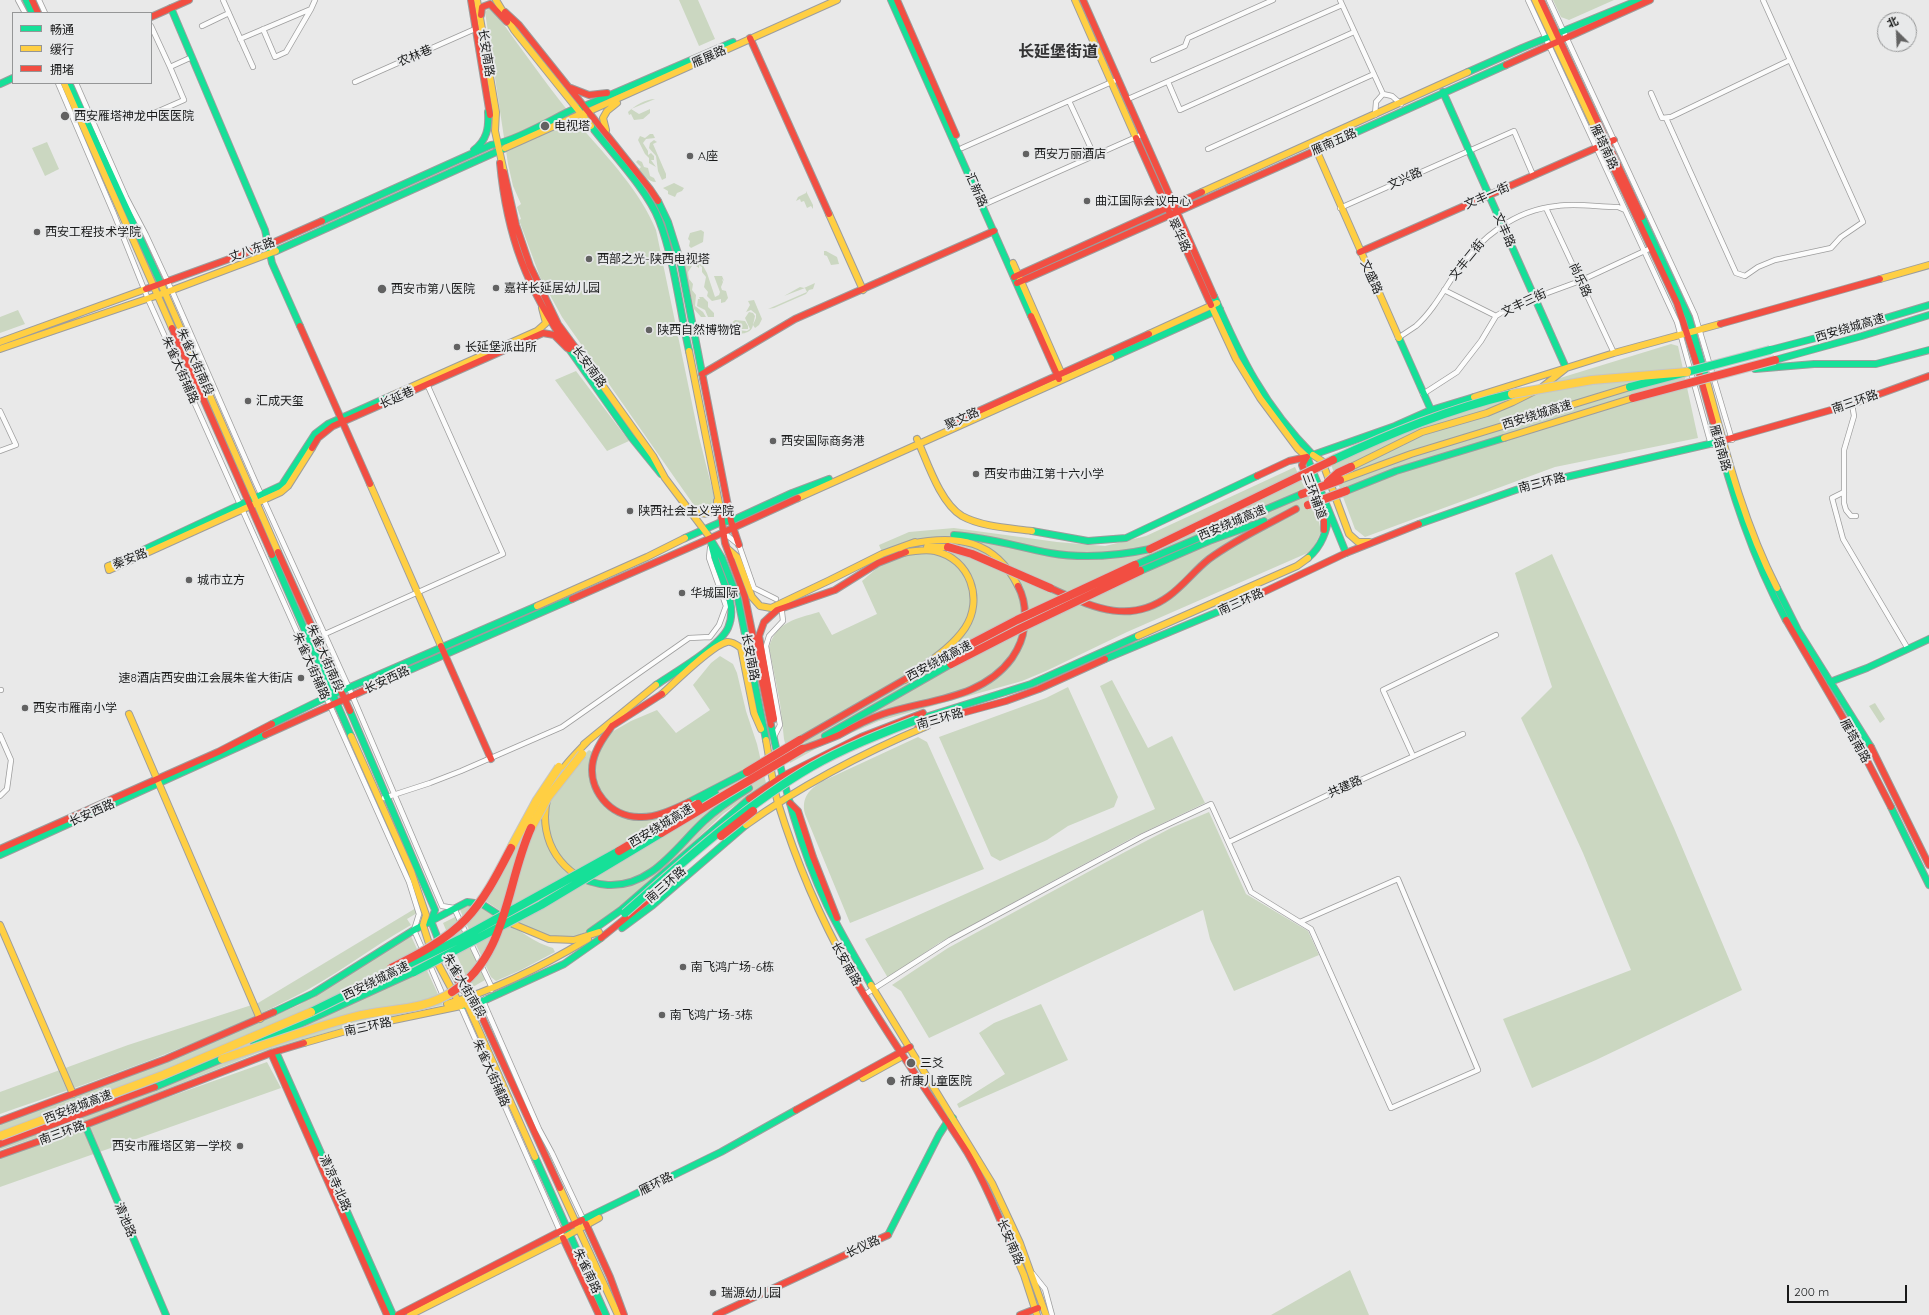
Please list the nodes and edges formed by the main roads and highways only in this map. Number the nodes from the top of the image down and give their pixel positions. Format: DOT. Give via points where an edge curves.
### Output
graph roads {
  1 [pos="26,0"];
  2 [pos="32,0"];
  3 [pos="189,0"];
  4 [pos="471,0"];
  5 [pos="477,0"];
  6 [pos="496,0"];
  7 [pos="830,0"];
  8 [pos="837,0"];
  9 [pos="892,0"];
  10 [pos="897,0"];
  11 [pos="1075,0"];
  12 [pos="1083,0"];
  13 [pos="1535,0"];
  14 [pos="1540,0"];
  15 [pos="1639,0"];
  16 [pos="1650,0"];
  17 [pos="171,8"];
  18 [pos="503,9"];
  19 [pos="32,12"];
  20 [pos="38,12"];
  21 [pos="152,17"];
  22 [pos="480,20"];
  23 [pos="514,30"];
  24 [pos="1554,35"];
  25 [pos="750,38"];
  26 [pos="1558,43"];
  27 [pos="12,78"];
  28 [pos="1115,80"];
  29 [pos="563,81"];
  30 [pos="0,84"];
  31 [pos="64,84"];
  32 [pos="69,84"];
  33 [pos="630,89"];
  34 [pos="1443,92"];
  35 [pos="582,110"];
  36 [pos="488,112"];
  37 [pos="495,131"];
  38 [pos="1140,135"];
  39 [pos="613,142"];
  40 [pos="1605,144"];
  41 [pos="1315,147"];
  42 [pos="499,152"];
  43 [pos="457,161"];
  44 [pos="1489,195"];
  45 [pos="985,204"];
  46 [pos="1172,211"];
  47 [pos="994,231"];
  48 [pos="269,249"];
  49 [pos="1360,252"];
  50 [pos="1929,265"];
  51 [pos="1018,279"];
  52 [pos="160,284"];
  53 [pos="863,290"];
  54 [pos="165,294"];
  55 [pos="1929,305"];
  56 [pos="1215,307"];
  57 [pos="542,308"];
  58 [pos="1929,315"];
  59 [pos="1686,333"];
  60 [pos="0,342"];
  61 [pos="567,348"];
  62 [pos="0,350"];
  63 [pos="1929,350"];
  64 [pos="1566,368"];
  65 [pos="1687,372"];
  66 [pos="702,374"];
  67 [pos="1721,374"];
  68 [pos="1929,376"];
  69 [pos="1061,377"];
  70 [pos="1431,410"];
  71 [pos="341,420"];
  72 [pos="711,421"];
  73 [pos="917,441"];
  74 [pos="706,442"];
  75 [pos="1718,443"];
  76 [pos="1310,456"];
  77 [pos="665,478"];
  78 [pos="1322,486"];
  79 [pos="717,495"];
  80 [pos="252,503"];
  81 [pos="684,503"];
  82 [pos="1296,509"];
  83 [pos="1329,511"];
  84 [pos="722,522"];
  85 [pos="732,524"];
  86 [pos="704,530"];
  87 [pos="723,532"];
  88 [pos="711,538"];
  89 [pos="1324,538"];
  90 [pos="1375,542"];
  91 [pos="910,544"];
  92 [pos="739,545"];
  93 [pos="727,547"];
  94 [pos="1349,552"];
  95 [pos="902,553"];
  96 [pos="1929,639"];
  97 [pos="444,651"];
  98 [pos="905,680"];
  99 [pos="1830,682"];
  100 [pos="340,699"];
  101 [pos="967,704"];
  102 [pos="129,714"];
  103 [pos="954,715"];
  104 [pos="917,723"];
  105 [pos="612,726"];
  106 [pos="770,739"];
  107 [pos="587,742"];
  108 [pos="802,749"];
  109 [pos="492,759"];
  110 [pos="785,759"];
  111 [pos="747,772"];
  112 [pos="783,776"];
  113 [pos="157,781"];
  114 [pos="774,782"];
  115 [pos="387,797"];
  116 [pos="788,799"];
  117 [pos="778,802"];
  118 [pos="0,849"];
  119 [pos="0,855"];
  120 [pos="1929,865"];
  121 [pos="1929,886"];
  122 [pos="431,920"];
  123 [pos="0,925"];
  124 [pos="423,925"];
  125 [pos="599,932"];
  126 [pos="579,939"];
  127 [pos="577,956"];
  128 [pos="464,1003"];
  129 [pos="480,1003"];
  130 [pos="447,1004"];
  131 [pos="260,1019"];
  132 [pos="287,1023"];
  133 [pos="911,1048"];
  134 [pos="274,1052"];
  135 [pos="901,1054"];
  136 [pos="222,1059"];
  137 [pos="73,1094"];
  138 [pos="0,1121"];
  139 [pos="950,1121"];
  140 [pos="85,1125"];
  141 [pos="0,1136"];
  142 [pos="0,1144"];
  143 [pos="0,1155"];
  144 [pos="581,1224"];
  145 [pos="565,1233"];
  146 [pos="1043,1313"];
  147 [pos="166,1315"];
  148 [pos="387,1315"];
  149 [pos="393,1315"];
  150 [pos="398,1315"];
  151 [pos="410,1315"];
  152 [pos="599,1315"];
  153 [pos="606,1315"];
  154 [pos="618,1315"];
  155 [pos="624,1315"];
  156 [pos="716,1315"];
  157 [pos="1020,1315"];
  1 -- 19 [label="main road"];
  2 -- 20 [label="main road"];
  3 -- 17 [label="main road"];
  4 -- 36 [label="main road"];
  5 -- 22 [label="main road, 长安南路"];
  6 -- 18 [label="main road, 长安南路"];
  7 -- 33 [label="main road, 雁展路"];
  8 -- 25 [label="main road, 雁展路"];
  9 -- 45 [label="main road, 汇新路"];
  10 -- 45 [label="main road, 汇新路"];
  11 -- 28 [label="main road, 翠华路"];
  12 -- 28 [label="main road, 翠华路"];
  13 -- 24 [label="main road, 雁塔南路"];
  14 -- 24 [label="main road, 雁塔南路"];
  15 -- 24 [label="main road, 雁南五路"];
  16 -- 26 [label="main road, 雁南五路"];
  17 -- 21 [label="main road"];
  17 -- 48 [label="main road" via="265,230"];
  18 -- 23 [label="main road, 长安南路"];
  18 -- 29 [label="main road" via="519,25"];
  22 -- 23 [label="main road" via="482,7 490,4"];
  22 -- 37 [label="main road, 长安南路" via="496,112"];
  23 -- 35 [label="main road, 长安南路"];
  24 -- 26 [label="main road, 雁塔南路"];
  24 -- 41 [label="main road, 雁南五路" via="1375,115"];
  25 -- 33 [label="main road, 雁展路"];
  25 -- 53 [label="main road"];
  26 -- 34 [label="main road, 雁南五路"];
  26 -- 40 [label="main road, 雁塔南路"];
  27 -- 30 [label="main road"];
  28 -- 38 [label="main road, 翠华路"];
  28 -- 38 [label="main road, 翠华路" via="1128,99"];
  29 -- 33 [label="main road" via="576,92 588,96"];
  29 -- 35 [label="main road"];
  31 -- 52 [label="main road, 朱雀大街南段"];
  32 -- 52 [label="main road, 朱雀大街南段"];
  33 -- 35 [label="main road, 雁展路"];
  33 -- 39 [label="main road" via="603,115 602,125"];
  34 -- 41 [label="main road, 雁南五路"];
  34 -- 44 [label="main road, 文丰路"];
  35 -- 39 [label="main road"];
  35 -- 42 [label="main road, 雁展路" via="554,118"];
  35 -- 74 [label="main road, 长安南路" via="646,196 662,226"];
  36 -- 37 [label="main road"];
  36 -- 43 [label="main road" via="489,128 483,142"];
  37 -- 42 [label="main road, 长安南路"];
  38 -- 46 [label="main road, 翠华路"];
  39 -- 66 [label="main road" via="656,196 668,218"];
  40 -- 44 [label="main road, 文丰一街"];
  40 -- 59 [label="main road, 雁塔南路" via="1648,249 1677,303"];
  40 -- 59 [label="main road, 雁塔南路" via="1684,306"];
  41 -- 46 [label="main road, 雁南五路"];
  41 -- 49 [label="main road, 文盛路"];
  42 -- 43 [label="main road, 丈八东路" via="491,145"];
  42 -- 48 [label="main road, 丈八东路"];
  42 -- 57 [label="main road" via="503,202 512,238"];
  42 -- 77 [label="main road, 长安南路" via="520,240 558,324 654,456"];
  43 -- 48 [label="main road, 丈八东路"];
  44 -- 49 [label="main road, 文丰一街"];
  44 -- 64 [label="main road, 文丰路"];
  45 -- 47 [label="main road, 汇新路"];
  45 -- 51 [label="main road, 汇新路"];
  46 -- 51 [label="main road, 雁南五路"];
  46 -- 56 [label="main road, 翠华路"];
  47 -- 51 [label="main road, 汇新路"];
  47 -- 53 [label="main road"];
  48 -- 52 [label="main road, 丈八东路"];
  48 -- 54 [label="main road, 丈八东路"];
  48 -- 71 [label="main road" via="272,263"];
  49 -- 70 [label="main road, 文盛路"];
  50 -- 59 [label="main road"];
  51 -- 69 [label="main road, 汇新路"];
  52 -- 54 [label="main road, 朱雀大街南段"];
  52 -- 60 [label="main road, 丈八东路"];
  53 -- 66 [label="main road" via="795,319"];
  54 -- 62 [label="main road, 丈八东路"];
  54 -- 80 [label="main road, 朱雀大街南段"];
  55 -- 65 [label="main road, 西安绕城高速, bridge" via="1839,332"];
  56 -- 69 [label="main road, 聚文路"];
  56 -- 76 [label="main road, 翠华路" via="1255,382"];
  57 -- 61 [label="main road"];
  57 -- 71 [label="main road, 长延巷" via="546,323 537,331"];
  58 -- 67 [label="main road, 西安绕城高速, bridge"];
  59 -- 64 [label="main road"];
  59 -- 75 [label="main road, 雁塔南路"];
  61 -- 71 [label="main road, 长延巷" via="548,332"];
  61 -- 77 [label="main road" via="645,456"];
  63 -- 67 [label="main road" via="1876,364 1766,367"];
  64 -- 70 [label="main road"];
  64 -- 78 [label="main road, bridge" via="1557,377 1531,393 1494,410 1416,435 1338,473"];
  65 -- 78 [label="main road, 西安绕城高速, bridge" via="1411,454"];
  65 -- 91 [label="main road, bridge" via="1654,373 1514,393 1437,415 1363,445 1150,548 1131,553 1096,557 1070,556 972,535 931,537"];
  66 -- 72 [label="main road"];
  67 -- 82 [label="main road, 西安绕城高速, bridge" via="1633,398 1396,471"];
  68 -- 75 [label="main road, 南三环路" via="1852,404"];
  69 -- 73 [label="main road, 聚文路"];
  70 -- 76 [label="main road" via="1395,426"];
  71 -- 80 [label="main road, 长延巷" via="328,424 315,434 282,485"];
  71 -- 97 [label="main road"];
  72 -- 74 [label="main road"];
  72 -- 85 [label="main road"];
  73 -- 76 [label="main road" via="944,499 961,515 983,524 1088,542 1126,538 1139,533 1290,461"];
  73 -- 85 [label="main road, 聚文路"];
  74 -- 79 [label="main road, 长安南路"];
  75 -- 90 [label="main road, 南三环路" via="1527,486 1434,517"];
  75 -- 99 [label="main road, 雁塔南路" via="1766,567 1798,630"];
  75 -- 121 [label="main road, 雁塔南路" via="1746,532 1772,595 1859,745"];
  76 -- 83 [label="main road, 南三环路"];
  76 -- 89 [label="main road, 三环辅道" via="1302,465 1324,521"];
  76 -- 90 [label="main road, 翠华路" via="1322,461 1349,534 1354,541"];
  76 -- 94 [label="main road"];
  77 -- 81 [label="main road, 长安南路"];
  78 -- 98 [label="main road, 西安绕城高速, bridge" via="1106,578 1017,620"];
  79 -- 81 [label="main road" via="717,508 708,514 699,514"];
  79 -- 84 [label="main road, 长安南路"];
  80 -- 80 [label="main road, 秦安路" via="108,566 110,570"];
  80 -- 100 [label="main road, 朱雀大街南段"];
  81 -- 86 [label="main road, 长安南路"];
  82 -- 95 [label="main road, bridge" via="1223,548 1156,605 1128,613 1115,613 1093,607 972,554 948,547 932,546"];
  82 -- 108 [label="main road, 西安绕城高速, bridge" via="1209,541 1021,628"];
  83 -- 89 [label="main road, 南三环路" via="1328,529"];
  83 -- 94 [label="main road"];
  84 -- 85 [label="main road, 聚文路"];
  84 -- 86 [label="main road, 聚文路"];
  84 -- 87 [label="main road, 长安南路"];
  85 -- 87 [label="main road, 聚文路"];
  85 -- 92 [label="main road"];
  86 -- 88 [label="main road, 长安南路"];
  86 -- 97 [label="main road, 长安西路"];
  87 -- 88 [label="main road, 聚文路"];
  87 -- 93 [label="main road, 长安南路"];
  88 -- 97 [label="main road, 长安西路"];
  88 -- 106 [label="main road, 长安南路" via="738,599"];
  88 -- 107 [label="main road" via="712,552 731,603 732,618 726,632"];
  89 -- 101 [label="main road, 南三环路" via="1310,558 1297,566 1031,684"];
  90 -- 94 [label="main road, 南三环路"];
  91 -- 93 [label="main road" via="882,554 771,608 760,606 752,597 737,557"];
  91 -- 108 [label="main road, bridge" via="950,539 966,541 986,549 998,558 1017,581 1022,594 1024,633 1018,647 1008,663 995,676 977,687 883,714"];
  93 -- 106 [label="main road, 长安南路" via="745,597"];
  94 -- 103 [label="main road, 南三环路" via="1236,605 1119,653 1039,690"];
  95 -- 98 [label="main road" via="925,550 940,552 959,563 972,584 974,608 964,629 948,646"];
  95 -- 106 [label="main road" via="878,563 835,590 777,610 764,622 759,636 773,708"];
  96 -- 99 [label="main road"];
  97 -- 100 [label="main road, 长安西路"];
  97 -- 100 [label="main road, 长安西路" via="349,688"];
  97 -- 109 [label="main road"];
  98 -- 111 [label="main road, 西安绕城高速, bridge"];
  99 -- 120 [label="main road, 雁塔南路" via="1868,741"];
  100 -- 113 [label="main road, 长安西路"];
  100 -- 113 [label="main road, 长安西路" via="326,698"];
  100 -- 115 [label="main road, 朱雀大街南段"];
  101 -- 104 [label="main road, 南三环路"];
  101 -- 112 [label="main road" via="947,706 861,736"];
  102 -- 113 [label="main road"];
  103 -- 104 [label="main road, 南三环路"];
  103 -- 116 [label="main road" via="852,759 808,783"];
  104 -- 125 [label="main road, 南三环路, bridge" via="840,752 789,780 735,818 625,913"];
  104 -- 127 [label="main road, 南三环路, bridge" via="836,760 759,806 653,896"];
  105 -- 106 [label="main road" via="662,694 726,642 740,648 754,713"];
  105 -- 111 [label="main road" via="599,743 592,758 591,774 600,797 614,810 632,817 646,817 673,809"];
  105 -- 136 [label="main road, bridge" via="582,754 550,793 525,845 491,951 477,971 459,987 422,1006 353,1017"];
  106 -- 112 [label="main road, 长安南路"];
  106 -- 114 [label="main road, 长安南路"];
  107 -- 110 [label="main road, bridge" via="556,776 545,805 544,818 548,840 554,852 579,877 606,885 630,883 657,869 705,820 726,802 762,780"];
  107 -- 132 [label="main road, bridge" via="571,754 542,790 492,883 464,921 422,952 296,1016"];
  108 -- 110 [label="main road, 西安绕城高速, bridge"];
  110 -- 136 [label="main road, 西安绕城高速, bridge" via="541,905 414,972"];
  111 -- 132 [label="main road, 西安绕城高速, bridge" via="647,835 552,890 429,956"];
  112 -- 114 [label="main road"];
  112 -- 116 [label="main road, 长安南路"];
  113 -- 118 [label="main road, 长安西路"];
  113 -- 119 [label="main road, 长安西路"];
  113 -- 131 [label="main road"];
  114 -- 117 [label="main road, 长安南路"];
  114 -- 126 [label="main road" via="734,812 621,910"];
  115 -- 122 [label="main road, 朱雀大街南段" via="435,910"];
  115 -- 124 [label="main road, 朱雀大街南段" via="426,916"];
  116 -- 117 [label="main road"];
  116 -- 133 [label="main road, 长安南路" via="808,861 827,905 871,985"];
  117 -- 127 [label="main road" via="702,860 634,920"];
  117 -- 135 [label="main road, 长安南路" via="806,884 831,937"];
  122 -- 124 [label="main road, 南三环路"];
  122 -- 126 [label="main road, 南三环路" via="467,902 478,902 536,935 555,940"];
  122 -- 128 [label="main road, 朱雀大街南段"];
  123 -- 137 [label="main road"];
  124 -- 128 [label="main road, 朱雀大街南段" via="433,955"];
  124 -- 131 [label="main road, 南三环路" via="314,992"];
  125 -- 126 [label="main road, 南三环路"];
  125 -- 128 [label="main road, 南三环路" via="539,967"];
  127 -- 129 [label="main road, 南三环路" via="550,972"];
  128 -- 129 [label="main road, 南三环路"];
  128 -- 130 [label="main road, 南三环路"];
  128 -- 134 [label="main road, 南三环路" via="360,1027"];
  128 -- 145 [label="main road, 朱雀大街南段"];
  129 -- 144 [label="main road, 朱雀大街南段"];
  131 -- 137 [label="main road, 南三环路"];
  132 -- 141 [label="main road, 西安绕城高速, bridge" via="163,1075"];
  133 -- 135 [label="main road, 雁环路"];
  133 -- 139 [label="main road, 长安南路"];
  134 -- 140 [label="main road, 南三环路"];
  134 -- 148 [label="main road, 清凉寺北路"];
  134 -- 149 [label="main road, 清凉寺北路"];
  135 -- 139 [label="main road, 长安南路"];
  135 -- 144 [label="main road, 雁环路" via="721,1152"];
  136 -- 142 [label="main road, 西安绕城高速" via="170,1082"];
  137 -- 138 [label="main road, 南三环路"];
  139 -- 146 [label="main road, 长安南路" via="992,1199"];
  139 -- 146 [label="main road, 长安南路" via="992,1182 1032,1272"];
  139 -- 156 [label="main road, 长仪路" via="888,1236"];
  140 -- 143 [label="main road, 南三环路"];
  140 -- 147 [label="main road, 清池路"];
  144 -- 145 [label="main road, 雁环路"];
  144 -- 154 [label="main road, 朱雀南路"];
  144 -- 155 [label="main road" via="610,1277"];
  145 -- 150 [label="main road, 雁环路"];
  145 -- 151 [label="main road, 雁环路"];
  145 -- 152 [label="main road"];
  145 -- 153 [label="main road, 朱雀南路"];
  146 -- 157 [label="main road"];
}
